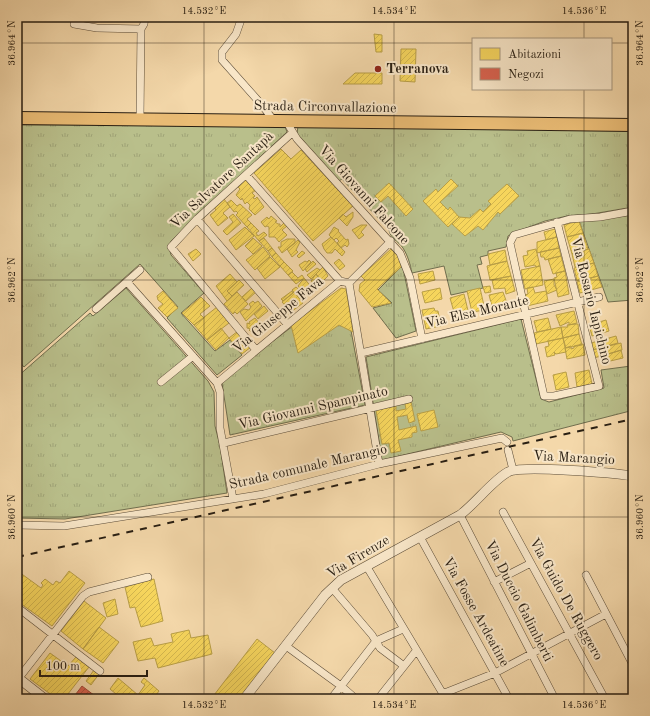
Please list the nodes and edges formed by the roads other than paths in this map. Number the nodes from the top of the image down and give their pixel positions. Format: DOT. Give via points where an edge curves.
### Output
graph roads {
  1 [pos="145,17"];
  2 [pos="242,17"];
  3 [pos="74,24"];
  4 [pos="141,29"];
  5 [pos="17,118"];
  6 [pos="140,119"];
  7 [pos="274,121"];
  8 [pos="286,121"];
  9 [pos="633,125"];
  10 [pos="292,133"];
  11 [pos="247,176"];
  12 [pos="633,211"];
  13 [pos="197,219"];
  14 [pos="557,222"];
  15 [pos="391,241"];
  16 [pos="140,270"];
  17 [pos="340,281"];
  18 [pos="127,282"];
  19 [pos="349,283"];
  20 [pos="599,297"];
  21 [pos="578,302"];
  22 [pos="96,309"];
  23 [pos="525,314"];
  24 [pos="287,324"];
  25 [pos="422,339"];
  26 [pos="256,350"];
  27 [pos="361,353"];
  28 [pos="193,356"];
  29 [pos="162,382"];
  30 [pos="216,383"];
  31 [pos="409,399"];
  32 [pos="370,408"];
  33 [pos="224,443"];
  34 [pos="379,464"];
  35 [pos="513,470"];
  36 [pos="633,476"];
  37 [pos="233,499"];
  38 [pos="503,512"];
  39 [pos="460,515"];
  40 [pos="17,525"];
  41 [pos="420,537"];
  42 [pos="531,563"];
  43 [pos="367,566"];
  44 [pos="586,575"];
  45 [pos="148,577"];
  46 [pos="494,582"];
  47 [pos="332,588"];
  48 [pos="17,607"];
  49 [pos="606,614"];
  50 [pos="403,629"];
  51 [pos="52,634"];
  52 [pos="570,634"];
  53 [pos="376,641"];
  54 [pos="286,646"];
  55 [pos="416,651"];
  56 [pos="531,654"];
  57 [pos="633,665"];
  58 [pos="404,666"];
  59 [pos="100,671"];
  60 [pos="495,673"];
  61 [pos="18,679"];
  62 [pos="341,683"];
  63 [pos="444,696"];
  64 [pos="45,699"];
  65 [pos="244,699"];
  66 [pos="331,699"];
  67 [pos="356,699"];
  68 [pos="378,699"];
  69 [pos="509,699"];
  70 [pos="555,699"];
  71 [pos="605,699"];
  1 -- 4 [label="street"];
  2 -- 7 [label="street" via="236,34 222,52 222,60"];
  3 -- 4 [label="street" via="96,28"];
  4 -- 6 [label="street"];
  5 -- 6 [label="main road, Strada Circonvallazione"];
  6 -- 7 [label="main road, Strada Circonvallazione"];
  7 -- 8 [label="main road, Strada Circonvallazione"];
  8 -- 9 [label="main road, Strada Circonvallazione"];
  8 -- 10 [label="street, Via Giovanni Falcone"];
  10 -- 11 [label="street, Via Salvatore Santapà"];
  10 -- 15 [label="street, Via Giovanni Falcone"];
  11 -- 13 [label="street, Via Salvatore Santapà"];
  11 -- 17 [label="street"];
  12 -- 14 [label="street"];
  13 -- 24 [label="street"];
  13 -- 26 [label="street, Via Salvatore Santapà" via="171,247"];
  14 -- 21 [label="street, Via Rosario Iapichino"];
  14 -- 23 [label="street" via="514,236 510,243"];
  15 -- 19 [label="street"];
  15 -- 25 [label="street, Via Giovanni Falcone" via="407,269"];
  16 -- 18 [label="street"];
  17 -- 19 [label="street, Via Giuseppe Fava"];
  17 -- 24 [label="street, Via Giuseppe Fava"];
  18 -- 22 [label="street"];
  18 -- 28 [label="street"];
  19 -- 27 [label="street"];
  20 -- 21 [label="street, Via Elsa Morante"];
  21 -- 23 [label="street, Via Elsa Morante"];
  21 -- 23 [label="street, Via Rosario Iapichino" via="599,386 544,396"];
  23 -- 25 [label="street, Via Elsa Morante"];
  24 -- 26 [label="street, Via Giuseppe Fava"];
  25 -- 27 [label="street, Via Elsa Morante"];
  26 -- 30 [label="street, Via Giuseppe Fava"];
  27 -- 32 [label="street"];
  28 -- 29 [label="street"];
  28 -- 30 [label="street"];
  30 -- 33 [label="street" via="220,392 220,428"];
  31 -- 32 [label="street, Via Giovanni Spampinato"];
  32 -- 33 [label="street, Via Giovanni Spampinato"];
  32 -- 34 [label="street"];
  33 -- 37 [label="street"];
  34 -- 35 [label="street, Strada comunale Marangio" via="502,438 508,446"];
  34 -- 37 [label="street, Strada comunale Marangio" via="264,494"];
  35 -- 36 [label="street, Via Marangio"];
  35 -- 39 [label="street, Via Firenze" via="499,478 474,505"];
  37 -- 40 [label="street, Strada comunale Marangio" via="64,526"];
  38 -- 42 [label="street, Via Guido De Ruggero"];
  39 -- 41 [label="street, Via Firenze"];
  39 -- 46 [label="street, Via Duccio Galimberti"];
  41 -- 43 [label="street, Via Firenze"];
  41 -- 60 [label="street, Via Fosse Ardeatine"];
  42 -- 46 [label="street"];
  42 -- 52 [label="street, Via Guido De Ruggero"];
  43 -- 47 [label="street, Via Firenze" via="340,580"];
  43 -- 50 [label="street"];
  44 -- 49 [label="street"];
  45 -- 51 [label="street" via="88,592"];
  46 -- 56 [label="street, Via Duccio Galimberti"];
  47 -- 53 [label="street"];
  47 -- 54 [label="street, Via Firenze"];
  48 -- 51 [label="street"];
  49 -- 52 [label="street"];
  49 -- 57 [label="street"];
  50 -- 53 [label="street"];
  50 -- 55 [label="street"];
  51 -- 59 [label="street"];
  51 -- 61 [label="street"];
  52 -- 56 [label="street"];
  52 -- 71 [label="street, Via Guido De Ruggero"];
  53 -- 58 [label="street" via="380,648"];
  53 -- 62 [label="street"];
  54 -- 62 [label="street"];
  54 -- 65 [label="street, Via Firenze"];
  55 -- 58 [label="street"];
  55 -- 63 [label="street"];
  56 -- 60 [label="street"];
  56 -- 70 [label="street, Via Duccio Galimberti"];
  58 -- 68 [label="street"];
  60 -- 63 [label="street"];
  60 -- 69 [label="street, Via Fosse Ardeatine"];
  61 -- 64 [label="street"];
  62 -- 66 [label="street"];
  62 -- 67 [label="street"];
}
